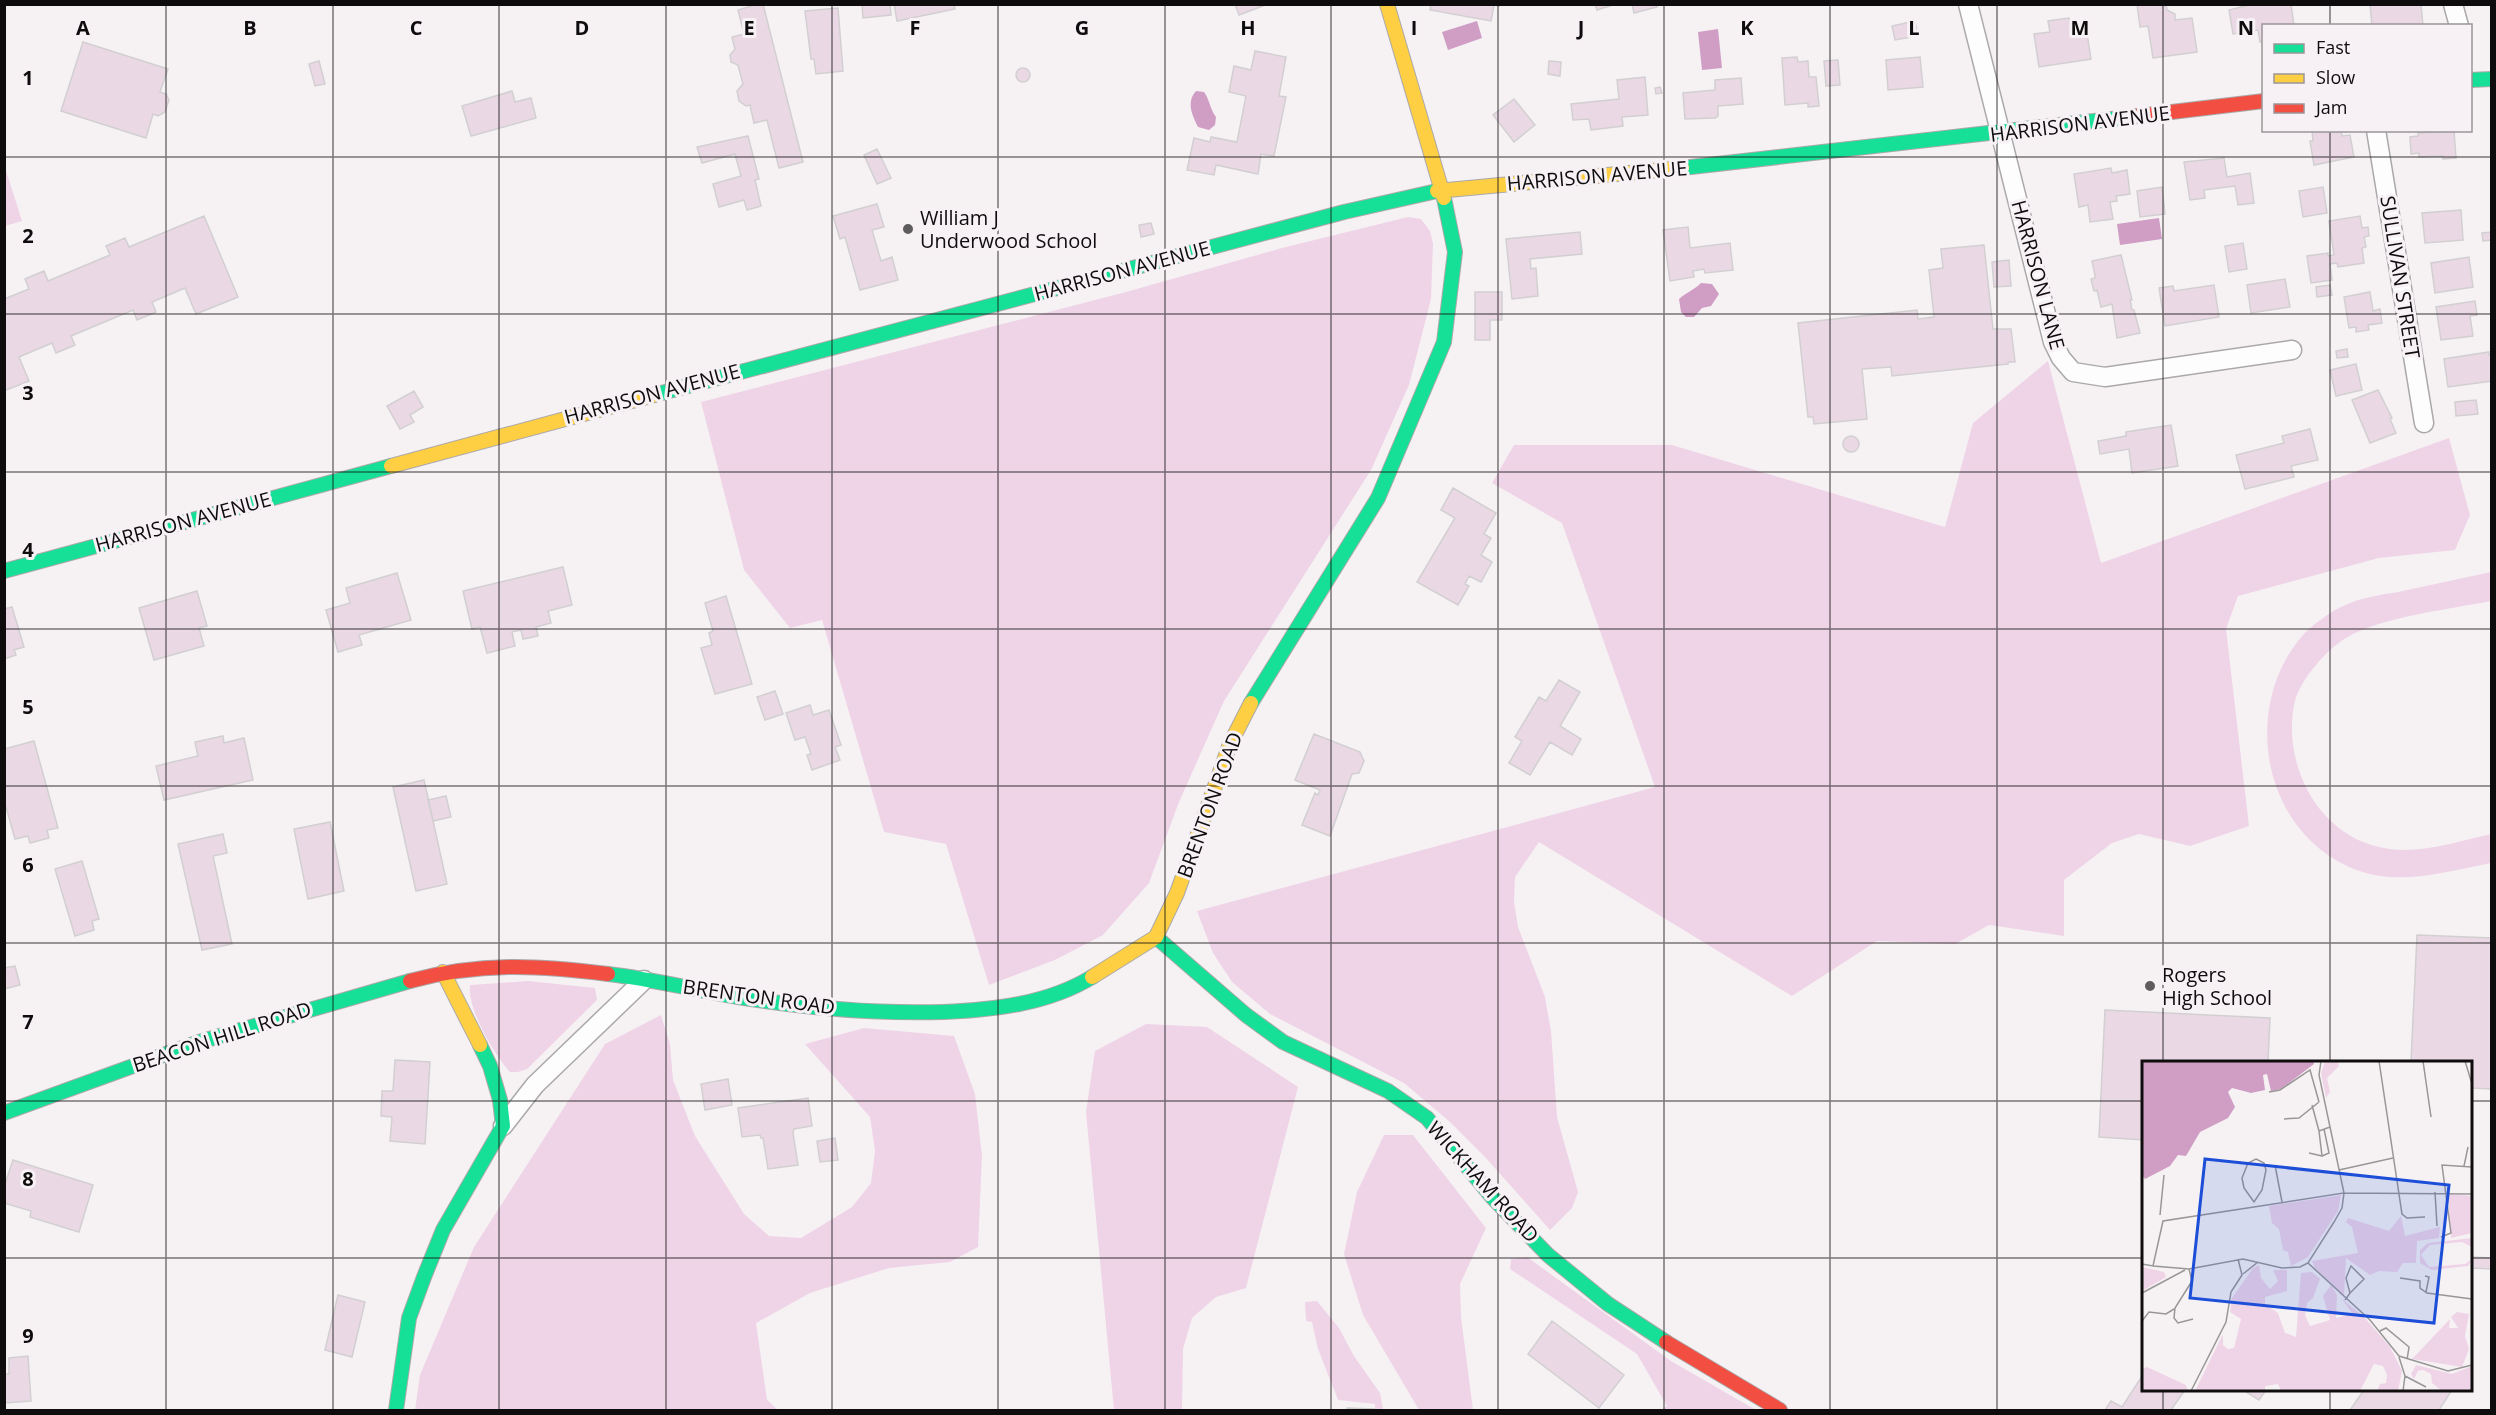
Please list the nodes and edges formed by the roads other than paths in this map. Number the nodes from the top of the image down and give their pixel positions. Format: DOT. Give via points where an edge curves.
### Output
graph roads {
  1 [pos="1388,4"];
  2 [pos="1968,4"];
  3 [pos="2453,4"];
  4 [pos="2458,24"];
  5 [pos="2262,101"];
  6 [pos="2376,132"];
  7 [pos="2001,133"];
  8 [pos="1442,190"];
  9 [pos="2292,350"];
  10 [pos="2424,423"];
  11 [pos="4,571"];
  12 [pos="1156,937"];
  13 [pos="443,972"];
  14 [pos="644,980"];
  15 [pos="4,1113"];
  16 [pos="503,1126"];
  17 [pos="396,1410"];
  18 [pos="1780,1410"];
  1 -- 8 [label="street, BRENTON ROAD"];
  2 -- 7 [label="street, HARRISON LANE"];
  3 -- 4 [label="street"];
  5 -- 7 [label="street, HARRISON AVENUE"];
  6 -- 10 [label="street, SULLIVAN STREET"];
  7 -- 8 [label="street, HARRISON AVENUE"];
  7 -- 9 [label="street, HARRISON LANE" via="2053,342 2073,372 2105,377"];
  8 -- 11 [label="street, HARRISON AVENUE" via="840,344"];
  8 -- 12 [label="street, BRENTON ROAD" via="1455,252 1444,342 1378,498 1234,735 1177,893"];
  12 -- 14 [label="street, BRENTON ROAD" via="1077,986 1009,1007 894,1013 848,1010 759,1000"];
  12 -- 18 [label="street, WICKHAM ROAD" via="1246,1015 1284,1042 1388,1091 1427,1118 1492,1197 1540,1246 1608,1304"];
  13 -- 14 [label="street, BRENTON ROAD" via="493,966 546,966"];
  13 -- 15 [label="street, BEACON HILL ROAD" via="199,1042"];
  13 -- 16 [label="street" via="490,1066"];
  14 -- 16 [label="street" via="535,1085"];
  16 -- 17 [label="street" via="443,1230 424,1277 409,1318"];
}
